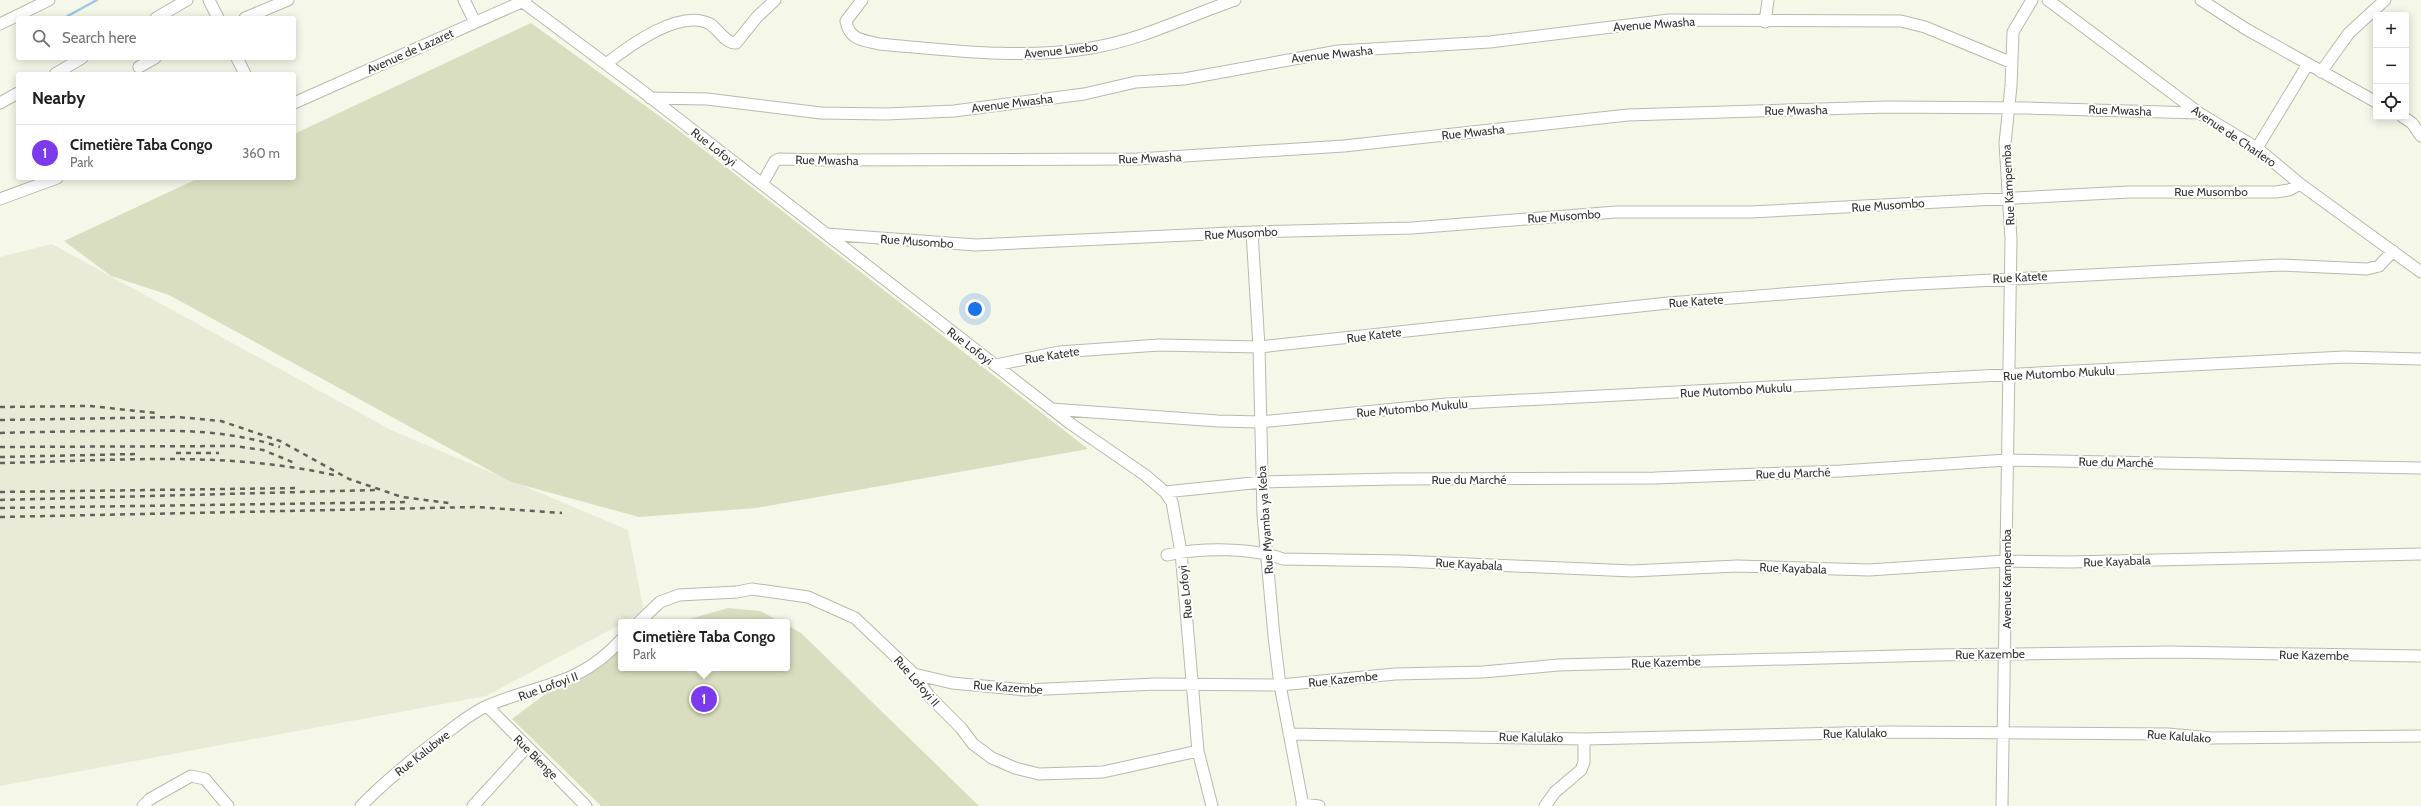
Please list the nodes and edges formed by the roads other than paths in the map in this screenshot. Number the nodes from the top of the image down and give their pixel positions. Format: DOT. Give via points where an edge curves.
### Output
graph roads {
  1 [pos="49,0"];
  2 [pos="187,0"];
  3 [pos="210,0"];
  4 [pos="288,0"];
  5 [pos="464,0"];
  6 [pos="775,0"];
  7 [pos="862,0"];
  8 [pos="1235,0"];
  9 [pos="1768,0"];
  10 [pos="2032,0"];
  11 [pos="2048,0"];
  12 [pos="2201,0"];
  13 [pos="2385,0"];
  14 [pos="524,1"];
  15 [pos="16,16"];
  16 [pos="16,16"];
  17 [pos="159,16"];
  18 [pos="217,16"];
  19 [pos="250,16"];
  20 [pos="475,22"];
  21 [pos="1765,22"];
  22 [pos="0,24"];
  23 [pos="79,60"];
  24 [pos="151,60"];
  25 [pos="238,60"];
  26 [pos="2010,62"];
  27 [pos="606,64"];
  28 [pos="2308,64"];
  29 [pos="139,67"];
  30 [pos="58,72"];
  31 [pos="244,72"];
  32 [pos="2321,72"];
  33 [pos="16,94"];
  34 [pos="650,98"];
  35 [pos="2373,100"];
  36 [pos="0,102"];
  37 [pos="296,102"];
  38 [pos="2008,108"];
  39 [pos="2199,113"];
  40 [pos="2408,120"];
  41 [pos="2421,136"];
  42 [pos="2256,148"];
  43 [pos="52,180"];
  44 [pos="762,184"];
  45 [pos="2300,184"];
  46 [pos="2009,198"];
  47 [pos="0,199"];
  48 [pos="1252,232"];
  49 [pos="826,234"];
  50 [pos="2393,251"];
  51 [pos="2421,272"];
  52 [pos="2010,277"];
  53 [pos="1259,347"];
  54 [pos="2421,359"];
  55 [pos="996,365"];
  56 [pos="2010,376"];
  57 [pos="1052,409"];
  58 [pos="1260,422"];
  59 [pos="2007,460"];
  60 [pos="2421,468"];
  61 [pos="1262,482"];
  62 [pos="1165,492"];
  63 [pos="1181,552"];
  64 [pos="1267,553"];
  65 [pos="2421,554"];
  66 [pos="1167,555"];
  67 [pos="2005,561"];
  68 [pos="642,619"];
  69 [pos="618,643"];
  70 [pos="2006,654"];
  71 [pos="2421,656"];
  72 [pos="914,674"];
  73 [pos="1193,684"];
  74 [pos="1280,685"];
  75 [pos="487,706"];
  76 [pos="2004,732"];
  77 [pos="1289,734"];
  78 [pos="2421,736"];
  79 [pos="1584,739"];
  80 [pos="526,748"];
  81 [pos="1198,751"];
  82 [pos="1302,805"];
  83 [pos="143,806"];
  84 [pos="228,806"];
  85 [pos="361,806"];
  86 [pos="473,806"];
  87 [pos="586,806"];
  88 [pos="1212,806"];
  89 [pos="1319,806"];
  90 [pos="1545,806"];
  91 [pos="2002,806"];
  1 -- 16 [label="street"];
  2 -- 17 [label="street"];
  3 -- 18 [label="street"];
  4 -- 19 [label="street"];
  5 -- 20 [label="street"];
  6 -- 27 [label="street" via="736,43 730,42 711,25 694,19 653,33 625,49"];
  7 -- 8 [label="street, Avenue Lwebo" via="846,21 851,35 857,39 879,44 1022,54 1085,49 1136,36"];
  9 -- 21 [label="street"];
  10 -- 26 [label="street, Rue Kampemba" via="2014,28"];
  11 -- 39 [label="street, Avenue de Charlero"];
  12 -- 28 [label="street"];
  13 -- 32 [label="street" via="2349,33"];
  14 -- 20 [label="street, Avenue de Lazaret"];
  14 -- 27 [label="street, Rue Lofoyi"];
  15 -- 22 [label="street"];
  20 -- 37 [label="street, Avenue de Lazaret"];
  21 -- 26 [label="street, Avenue Mwasha" via="1901,21 1925,27"];
  21 -- 34 [label="street, Avenue Mwasha" via="1669,20 1490,42 1338,51 1184,79 1136,82 1084,94 954,111 821,113 707,99"];
  23 -- 30 [label="street"];
  24 -- 29 [label="street"];
  25 -- 31 [label="street"];
  26 -- 38 [label="street, Rue Kampemba" via="2011,86"];
  27 -- 34 [label="street, Rue Lofoyi"];
  28 -- 32 [label="street"];
  28 -- 42 [label="street"];
  32 -- 35 [label="street"];
  33 -- 36 [label="street"];
  34 -- 44 [label="street, Rue Lofoyi"];
  38 -- 39 [label="street, Rue Mwasha"];
  38 -- 44 [label="street, Rue Mwasha" via="1887,107 1628,115 1344,146 1137,159 779,159 775,161"];
  38 -- 46 [label="street, Rue Kampemba" via="2005,157"];
  39 -- 42 [label="street, Avenue de Charlero"];
  40 -- 41 [label="street"];
  42 -- 45 [label="street, Avenue de Charlero"];
  43 -- 47 [label="street"];
  44 -- 49 [label="street, Rue Lofoyi"];
  45 -- 46 [label="street, Rue Musombo" via="2289,190 2276,192 2129,192"];
  45 -- 50 [label="street, Avenue de Charlero"];
  46 -- 48 [label="street, Rue Musombo" via="1751,212 1616,212 1412,228"];
  46 -- 52 [label="street, Rue Kampemba"];
  48 -- 49 [label="street, Rue Musombo" via="976,245"];
  48 -- 53 [label="street, Rue Myamba ya Keba"];
  49 -- 55 [label="street, Rue Lofoyi"];
  50 -- 51 [label="street, Avenue de Charlero"];
  50 -- 52 [label="street, Rue Katete" via="2379,266 2367,270 2280,265"];
  52 -- 53 [label="street, Rue Katete" via="1668,303"];
  52 -- 56 [label="street, Rue Kampemba"];
  53 -- 55 [label="street, Rue Katete" via="1159,345 1060,352"];
  53 -- 58 [label="street, Rue Myamba ya Keba"];
  54 -- 56 [label="street, Rue Mutombo Mukulu" via="2344,357"];
  55 -- 57 [label="street, Rue Lofoyi"];
  56 -- 58 [label="street, Rue Mutombo Mukulu" via="1447,404"];
  56 -- 59 [label="street, Avenue Kampemba"];
  57 -- 58 [label="street, Rue Mutombo Mukulu"];
  57 -- 62 [label="street, Rue Lofoyi"];
  58 -- 61 [label="street, Rue Myamba ya Keba"];
  59 -- 60 [label="street, Rue du Marché"];
  59 -- 61 [label="street, Rue du Marché" via="1841,472 1655,478"];
  59 -- 67 [label="street, Avenue Kampemba"];
  61 -- 62 [label="street, Rue du Marché"];
  61 -- 64 [label="street, Rue Myamba ya Keba"];
  62 -- 63 [label="street, Rue Lofoyi" via="1174,510"];
  63 -- 64 [label="street, Rue Kayabala"];
  63 -- 66 [label="street, Rue Kayabala"];
  63 -- 73 [label="street, Rue Lofoyi"];
  64 -- 67 [label="street, Rue Kayabala" via="1283,559 1401,561 1632,571 1737,566 1869,570"];
  64 -- 74 [label="street, Rue Myamba ya Keba"];
  65 -- 67 [label="street, Rue Kayabala" via="2069,562"];
  67 -- 70 [label="street, Avenue Kampemba"];
  68 -- 72 [label="street, Rue Lofoyi II" via="660,602 679,595 737,592 752,588 795,594 814,598 850,614"];
  69 -- 75 [label="street, Rue Lofoyi II" via="600,662 576,676"];
  70 -- 71 [label="street, Rue Kazembe" via="2170,652"];
  70 -- 74 [label="street, Rue Kazembe" via="1558,665 1483,672 1395,674"];
  70 -- 76 [label="street, Avenue Kampemba"];
  72 -- 73 [label="street, Rue Kazembe" via="952,683 1025,690"];
  72 -- 81 [label="street, Rue Lofoyi II" via="929,696 973,744 992,758 1030,774 1103,772"];
  73 -- 74 [label="street, Rue Kazembe"];
  73 -- 81 [label="street, Rue Lofoyi"];
  74 -- 77 [label="street, Rue Myamba ya Keba"];
  75 -- 80 [label="street, Rue Bienge"];
  75 -- 85 [label="street, Rue Kalubwe" via="406,764"];
  76 -- 78 [label="street, Rue Kalulako" via="2168,734 2218,738"];
  76 -- 79 [label="street, Rue Kalulako"];
  76 -- 91 [label="street, Avenue Kampemba"];
  77 -- 79 [label="street, Rue Kalulako"];
  77 -- 82 [label="street, Rue Myamba ya Keba"];
  79 -- 90 [label="street" via="1584,762 1581,770 1555,792"];
  80 -- 86 [label="street"];
  80 -- 87 [label="street, Rue Bienge"];
  81 -- 88 [label="street, Rue Lofoyi"];
  82 -- 89 [label="street"];
  83 -- 84 [label="street" via="187,777 202,778"];
}
